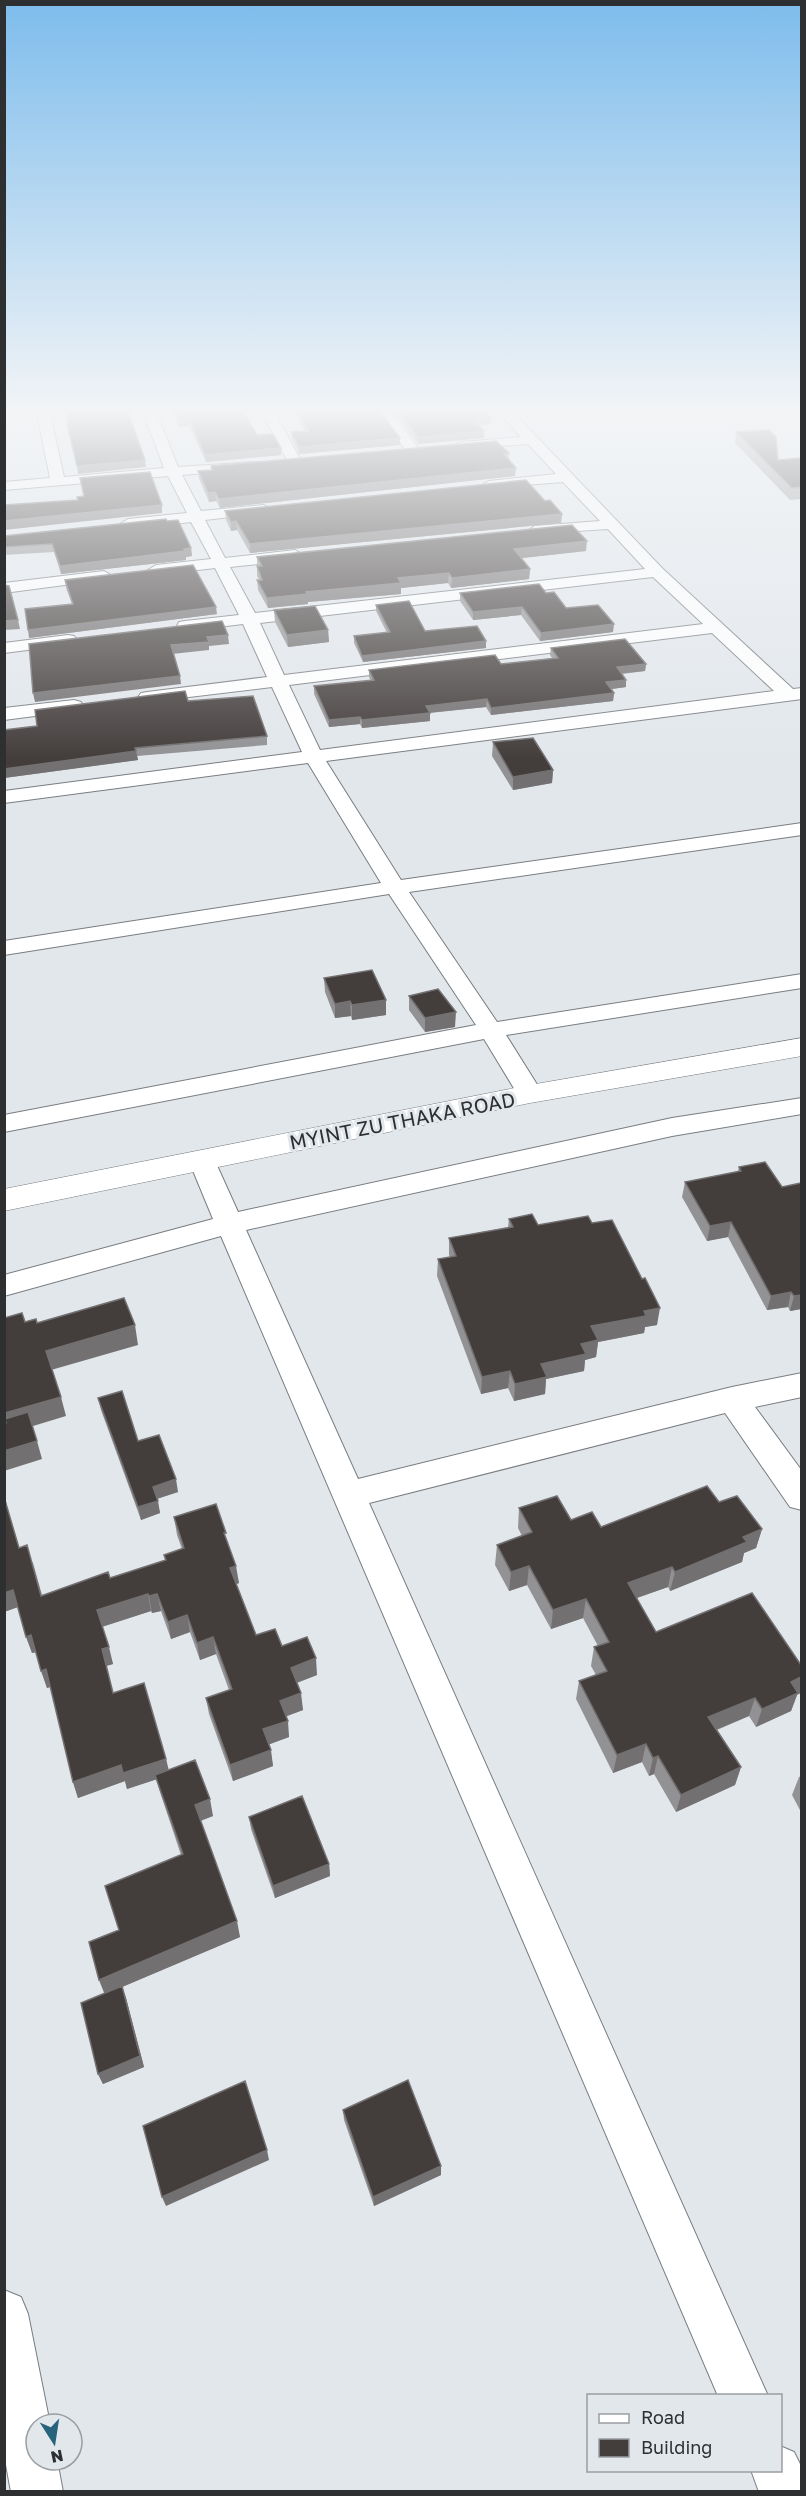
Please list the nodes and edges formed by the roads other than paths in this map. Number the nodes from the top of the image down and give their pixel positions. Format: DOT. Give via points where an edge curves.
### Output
graph roads {
  1 [pos="202,525"];
  2 [pos="596,525"];
  3 [pos="612,525"];
  4 [pos="517,533"];
  5 [pos="316,553"];
  6 [pos="221,563"];
  7 [pos="141,572"];
  8 [pos="657,572"];
  9 [pos="118,575"];
  10 [pos="4,588"];
  11 [pos="249,618"];
  12 [pos="717,627"];
  13 [pos="167,628"];
  14 [pos="86,638"];
  15 [pos="4,648"];
  16 [pos="278,682"];
  17 [pos="795,694"];
  18 [pos="135,699"];
  19 [pos="88,704"];
  20 [pos="4,714"];
  21 [pos="313,756"];
  22 [pos="4,797"];
  23 [pos="801,829"];
  24 [pos="395,887"];
  25 [pos="4,948"];
  26 [pos="801,981"];
  27 [pos="491,1030"];
  28 [pos="801,1047"];
  29 [pos="530,1094"];
  30 [pos="801,1106"];
  31 [pos="4,1124"];
  32 [pos="202,1161"];
  33 [pos="4,1200"];
  34 [pos="230,1224"];
  35 [pos="4,1286"];
  36 [pos="801,1386"];
  37 [pos="732,1399"];
  38 [pos="347,1495"];
  39 [pos="801,1497"];
  40 [pos="4,2314"];
  41 [pos="742,2394"];
  42 [pos="777,2472"];
  43 [pos="37,2492"];
  44 [pos="786,2492"];
  1 -- 6 [label="street"];
  2 -- 4 [label="street"];
  3 -- 8 [label="street"];
  5 -- 6 [label="street"];
  6 -- 7 [label="street"];
  6 -- 11 [label="street"];
  8 -- 11 [label="street"];
  8 -- 12 [label="street"];
  9 -- 10 [label="street"];
  11 -- 13 [label="street"];
  11 -- 16 [label="street"];
  12 -- 16 [label="street"];
  12 -- 17 [label="street"];
  14 -- 15 [label="street"];
  16 -- 18 [label="street"];
  16 -- 21 [label="street"];
  17 -- 21 [label="street"];
  19 -- 20 [label="street"];
  21 -- 22 [label="street"];
  21 -- 24 [label="street"];
  23 -- 24 [label="street"];
  24 -- 25 [label="street"];
  24 -- 27 [label="street"];
  26 -- 27 [label="street"];
  27 -- 29 [label="street"];
  27 -- 31 [label="street"];
  28 -- 29 [label="street, MYINT ZU THAKA ROAD"];
  29 -- 32 [label="street, MYINT ZU THAKA ROAD"];
  30 -- 34 [label="street" via="660,1130"];
  32 -- 33 [label="street, MYINT ZU THAKA ROAD"];
  32 -- 34 [label="street"];
  34 -- 35 [label="street"];
  34 -- 38 [label="street"];
  36 -- 37 [label="street"];
  37 -- 38 [label="street"];
  37 -- 39 [label="street"];
  38 -- 41 [label="street"];
  40 -- 43 [label="street"];
  42 -- 44 [label="street"];
}
